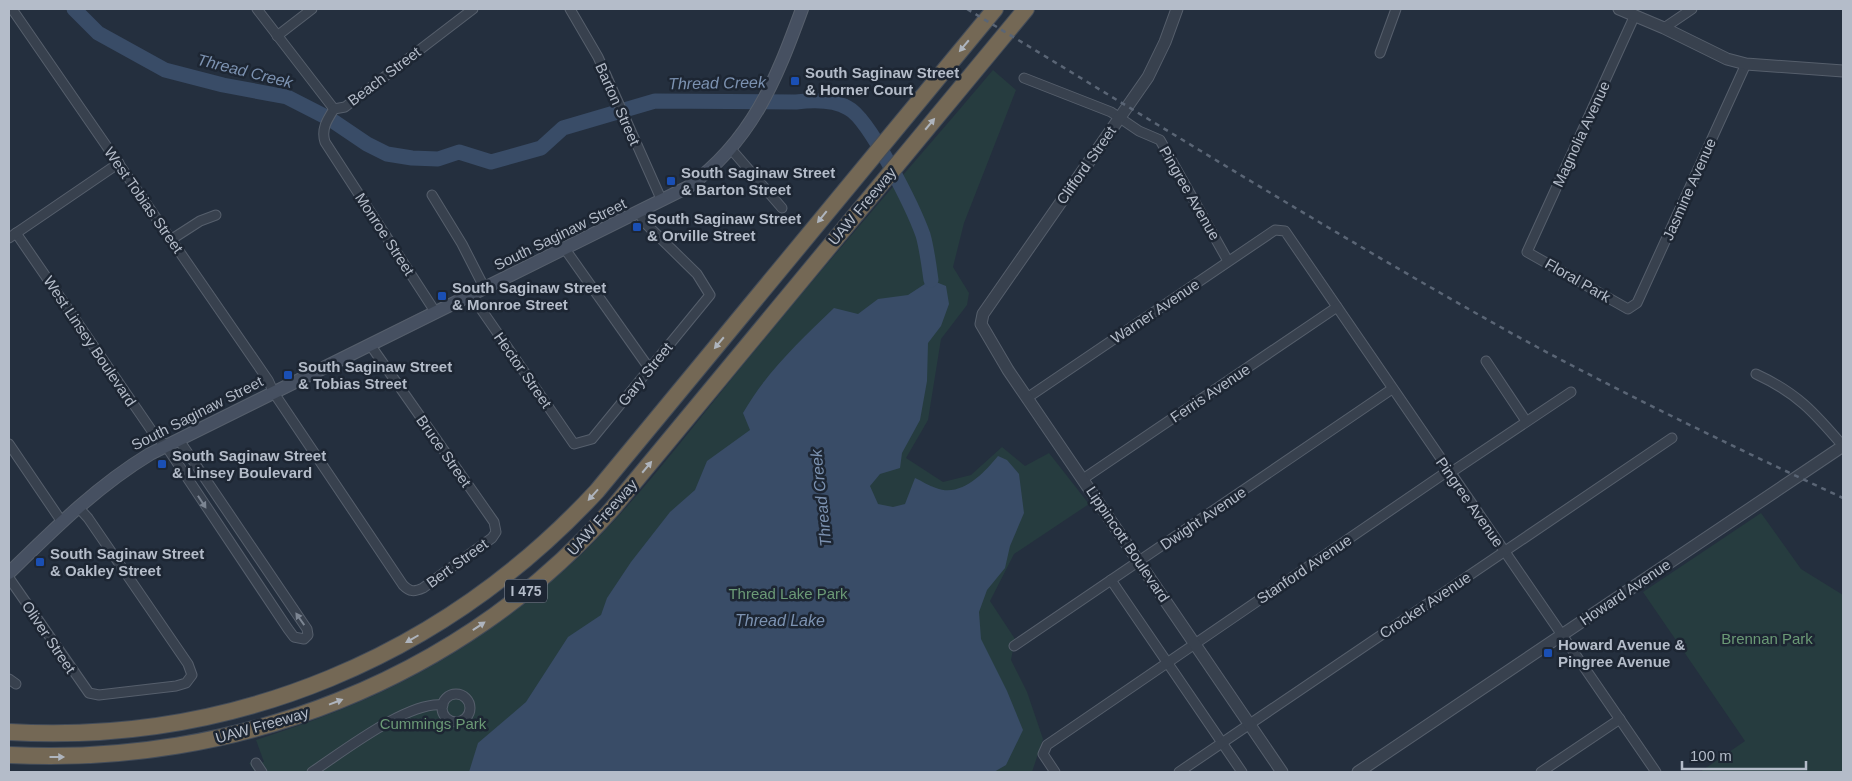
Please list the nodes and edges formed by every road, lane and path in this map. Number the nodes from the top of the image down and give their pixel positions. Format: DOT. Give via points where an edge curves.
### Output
graph roads {
  1 [pos="12,9"];
  2 [pos="257,9"];
  3 [pos="312,9"];
  4 [pos="473,9"];
  5 [pos="570,9"];
  6 [pos="802,9"];
  7 [pos="995,9"];
  8 [pos="1026,9"];
  9 [pos="1176,9"];
  10 [pos="1396,9"];
  11 [pos="1619,9"];
  12 [pos="1692,9"];
  13 [pos="1635,16"];
  14 [pos="1664,28"];
  15 [pos="277,36"];
  16 [pos="1380,53"];
  17 [pos="1746,64"];
  18 [pos="1843,70"];
  19 [pos="1024,78"];
  20 [pos="334,109"];
  21 [pos="1119,117"];
  22 [pos="731,149"];
  23 [pos="333,154"];
  24 [pos="119,163"];
  25 [pos="432,195"];
  26 [pos="662,201"];
  27 [pos="782,208"];
  28 [pos="639,213"];
  29 [pos="216,215"];
  30 [pos="1285,231"];
  31 [pos="12,236"];
  32 [pos="172,240"];
  33 [pos="565,249"];
  34 [pos="1527,252"];
  35 [pos="1228,261"];
  36 [pos="485,289"];
  37 [pos="472,296"];
  38 [pos="1337,307"];
  39 [pos="1628,309"];
  40 [pos="436,313"];
  41 [pos="983,314"];
  42 [pos="371,346"];
  43 [pos="1486,361"];
  44 [pos="649,368"];
  45 [pos="1756,374"];
  46 [pos="1392,389"];
  47 [pos="1571,392"];
  48 [pos="274,393"];
  49 [pos="1028,398"];
  50 [pos="1526,421"];
  51 [pos="1672,438"];
  52 [pos="179,440"];
  53 [pos="9,444"];
  54 [pos="574,444"];
  55 [pos="166,446"];
  56 [pos="1843,446"];
  57 [pos="1450,473"];
  58 [pos="1083,479"];
  59 [pos="78,507"];
  60 [pos="62,522"];
  61 [pos="496,532"];
  62 [pos="252,549"];
  63 [pos="1504,551"];
  64 [pos="240,558"];
  65 [pos="1139,562"];
  66 [pos="9,573"];
  67 [pos="9,578"];
  68 [pos="1111,580"];
  69 [pos="415,591"];
  70 [pos="1561,634"];
  71 [pos="1195,644"];
  72 [pos="1014,646"];
  73 [pos="1166,662"];
  74 [pos="443,705"];
  75 [pos="1620,719"];
  76 [pos="1249,725"];
  77 [pos="9,732"];
  78 [pos="1222,743"];
  79 [pos="9,755"];
  80 [pos="256,763"];
  81 [pos="262,772"];
  82 [pos="312,772"];
  83 [pos="1055,772"];
  84 [pos="1179,772"];
  85 [pos="1242,772"];
  86 [pos="1282,772"];
  87 [pos="1358,772"];
  88 [pos="1541,772"];
  89 [pos="1656,772"];
  1 -- 24 [label="street, West Tobias Street"];
  2 -- 15 [label="street"];
  3 -- 15 [label="street"];
  4 -- 20 [label="street, Beach Street" via="345,107"];
  5 -- 26 [label="street, Barton Street" via="598,57"];
  6 -- 22 [label="main road, South Saginaw Street" via="773,84 756,115"];
  7 -- 77 [label="highway, UAW Freeway / I 475, one-way" via="592,497 533,554 456,613 400,646 339,676 231,712 108,730"];
  79 -- 8 [label="highway, UAW Freeway / I 475, one-way" via="68,757 132,752 253,730 300,716 363,691 470,632 550,572 601,522"];
  9 -- 21 [label="street, Clifford Street" via="1148,77"];
  10 -- 16 [label="street"];
  11 -- 13 [label="street"];
  12 -- 14 [label="street"];
  13 -- 14 [label="street"];
  13 -- 34 [label="street, Magnolia Avenue"];
  14 -- 17 [label="street" via="1727,59"];
  15 -- 20 [label="street"];
  17 -- 18 [label="street"];
  17 -- 39 [label="street, Jasmine Avenue" via="1637,303"];
  19 -- 21 [label="street, Pingree Avenue"];
  20 -- 23 [label="street, Beach Street" via="323,135"];
  21 -- 35 [label="street, Pingree Avenue" via="1160,140"];
  21 -- 41 [label="street, Clifford Street"];
  22 -- 26 [label="main road, South Saginaw Street" via="702,177"];
  22 -- 27 [label="street"];
  23 -- 40 [label="street, Monroe Street"];
  24 -- 31 [label="street"];
  24 -- 32 [label="street, West Tobias Street"];
  25 -- 36 [label="street"];
  26 -- 28 [label="main road, South Saginaw Street"];
  28 -- 33 [label="main road, South Saginaw Street"];
  28 -- 44 [label="street, Gary Street" via="645,223 697,274 710,295"];
  29 -- 32 [label="street" via="200,221"];
  30 -- 35 [label="street, Warner Avenue" via="1274,230"];
  30 -- 38 [label="street, Pingree Avenue"];
  31 -- 55 [label="street, West Linsey Boulevard" via="154,434"];
  32 -- 48 [label="street, West Tobias Street"];
  33 -- 36 [label="main road, South Saginaw Street"];
  33 -- 44 [label="street"];
  34 -- 39 [label="street, Floral Park"];
  35 -- 49 [label="street, Warner Avenue"];
  36 -- 37 [label="main road, South Saginaw Street"];
  37 -- 40 [label="main road, South Saginaw Street"];
  37 -- 54 [label="street, Hector Street"];
  38 -- 46 [label="street, Pingree Avenue"];
  38 -- 58 [label="street, Ferris Avenue"];
  40 -- 42 [label="main road, South Saginaw Street"];
  41 -- 49 [label="street, Lippincott Boulevard" via="981,324 991,344"];
  42 -- 48 [label="main road, South Saginaw Street"];
  42 -- 61 [label="street, Bruce Street" via="494,522"];
  43 -- 50 [label="street"];
  44 -- 54 [label="street, Gary Street" via="592,439"];
  45 -- 56 [label="street" via="1786,389 1810,408"];
  46 -- 57 [label="street, Pingree Avenue"];
  46 -- 65 [label="street, Dwight Avenue"];
  47 -- 50 [label="street, Stanford Avenue"];
  48 -- 52 [label="main road, South Saginaw Street"];
  48 -- 69 [label="street, West Tobias Street" via="403,584"];
  49 -- 58 [label="street, Lippincott Boulevard"];
  50 -- 57 [label="street, Stanford Avenue"];
  51 -- 63 [label="street, Crocker Avenue"];
  52 -- 55 [label="main road, South Saginaw Street"];
  52 -- 62 [label="street"];
  53 -- 60 [label="street"];
  55 -- 59 [label="main road, South Saginaw Street" via="123,471"];
  55 -- 64 [label="street, West Linsey Boulevard, one-way"];
  56 -- 70 [label="street, Howard Avenue"];
  57 -- 63 [label="street, Pingree Avenue"];
  57 -- 71 [label="street, Stanford Avenue" via="1442,475"];
  58 -- 65 [label="street, Lippincott Boulevard"];
  59 -- 60 [label="main road, South Saginaw Street"];
  59 -- 67 [label="street, Oliver Street" via="188,664 192,675 186,683 91,694"];
  60 -- 66 [label="main road, South Saginaw Street"];
  61 -- 69 [label="street, Bert Street"];
  62 -- 64 [label="street"];
  64 -- 62 [label="street, West Linsey Boulevard, one-way" via="294,636 304,639 308,635 307,629"];
  63 -- 70 [label="street, Pingree Avenue"];
  63 -- 76 [label="street, Crocker Avenue"];
  65 -- 68 [label="street, Dwight Avenue"];
  65 -- 71 [label="street, Lippincott Boulevard"];
  68 -- 72 [label="street, Dwight Avenue"];
  68 -- 73 [label="street"];
  70 -- 75 [label="street, Pingree Avenue"];
  70 -- 87 [label="street, Howard Avenue"];
  71 -- 73 [label="street, Stanford Avenue"];
  71 -- 76 [label="street, Lippincott Boulevard"];
  73 -- 78 [label="street"];
  73 -- 83 [label="street, Stanford Avenue" via="1047,745 1042,754"];
  74 -- 82 [label="street" via="427,706 398,718"];
  75 -- 88 [label="street"];
  75 -- 89 [label="street, Pingree Avenue"];
  76 -- 78 [label="street, Crocker Avenue"];
  76 -- 86 [label="street, Lippincott Boulevard"];
  78 -- 84 [label="street, Crocker Avenue"];
  78 -- 85 [label="street"];
  80 -- 81 [label="street"];
}
